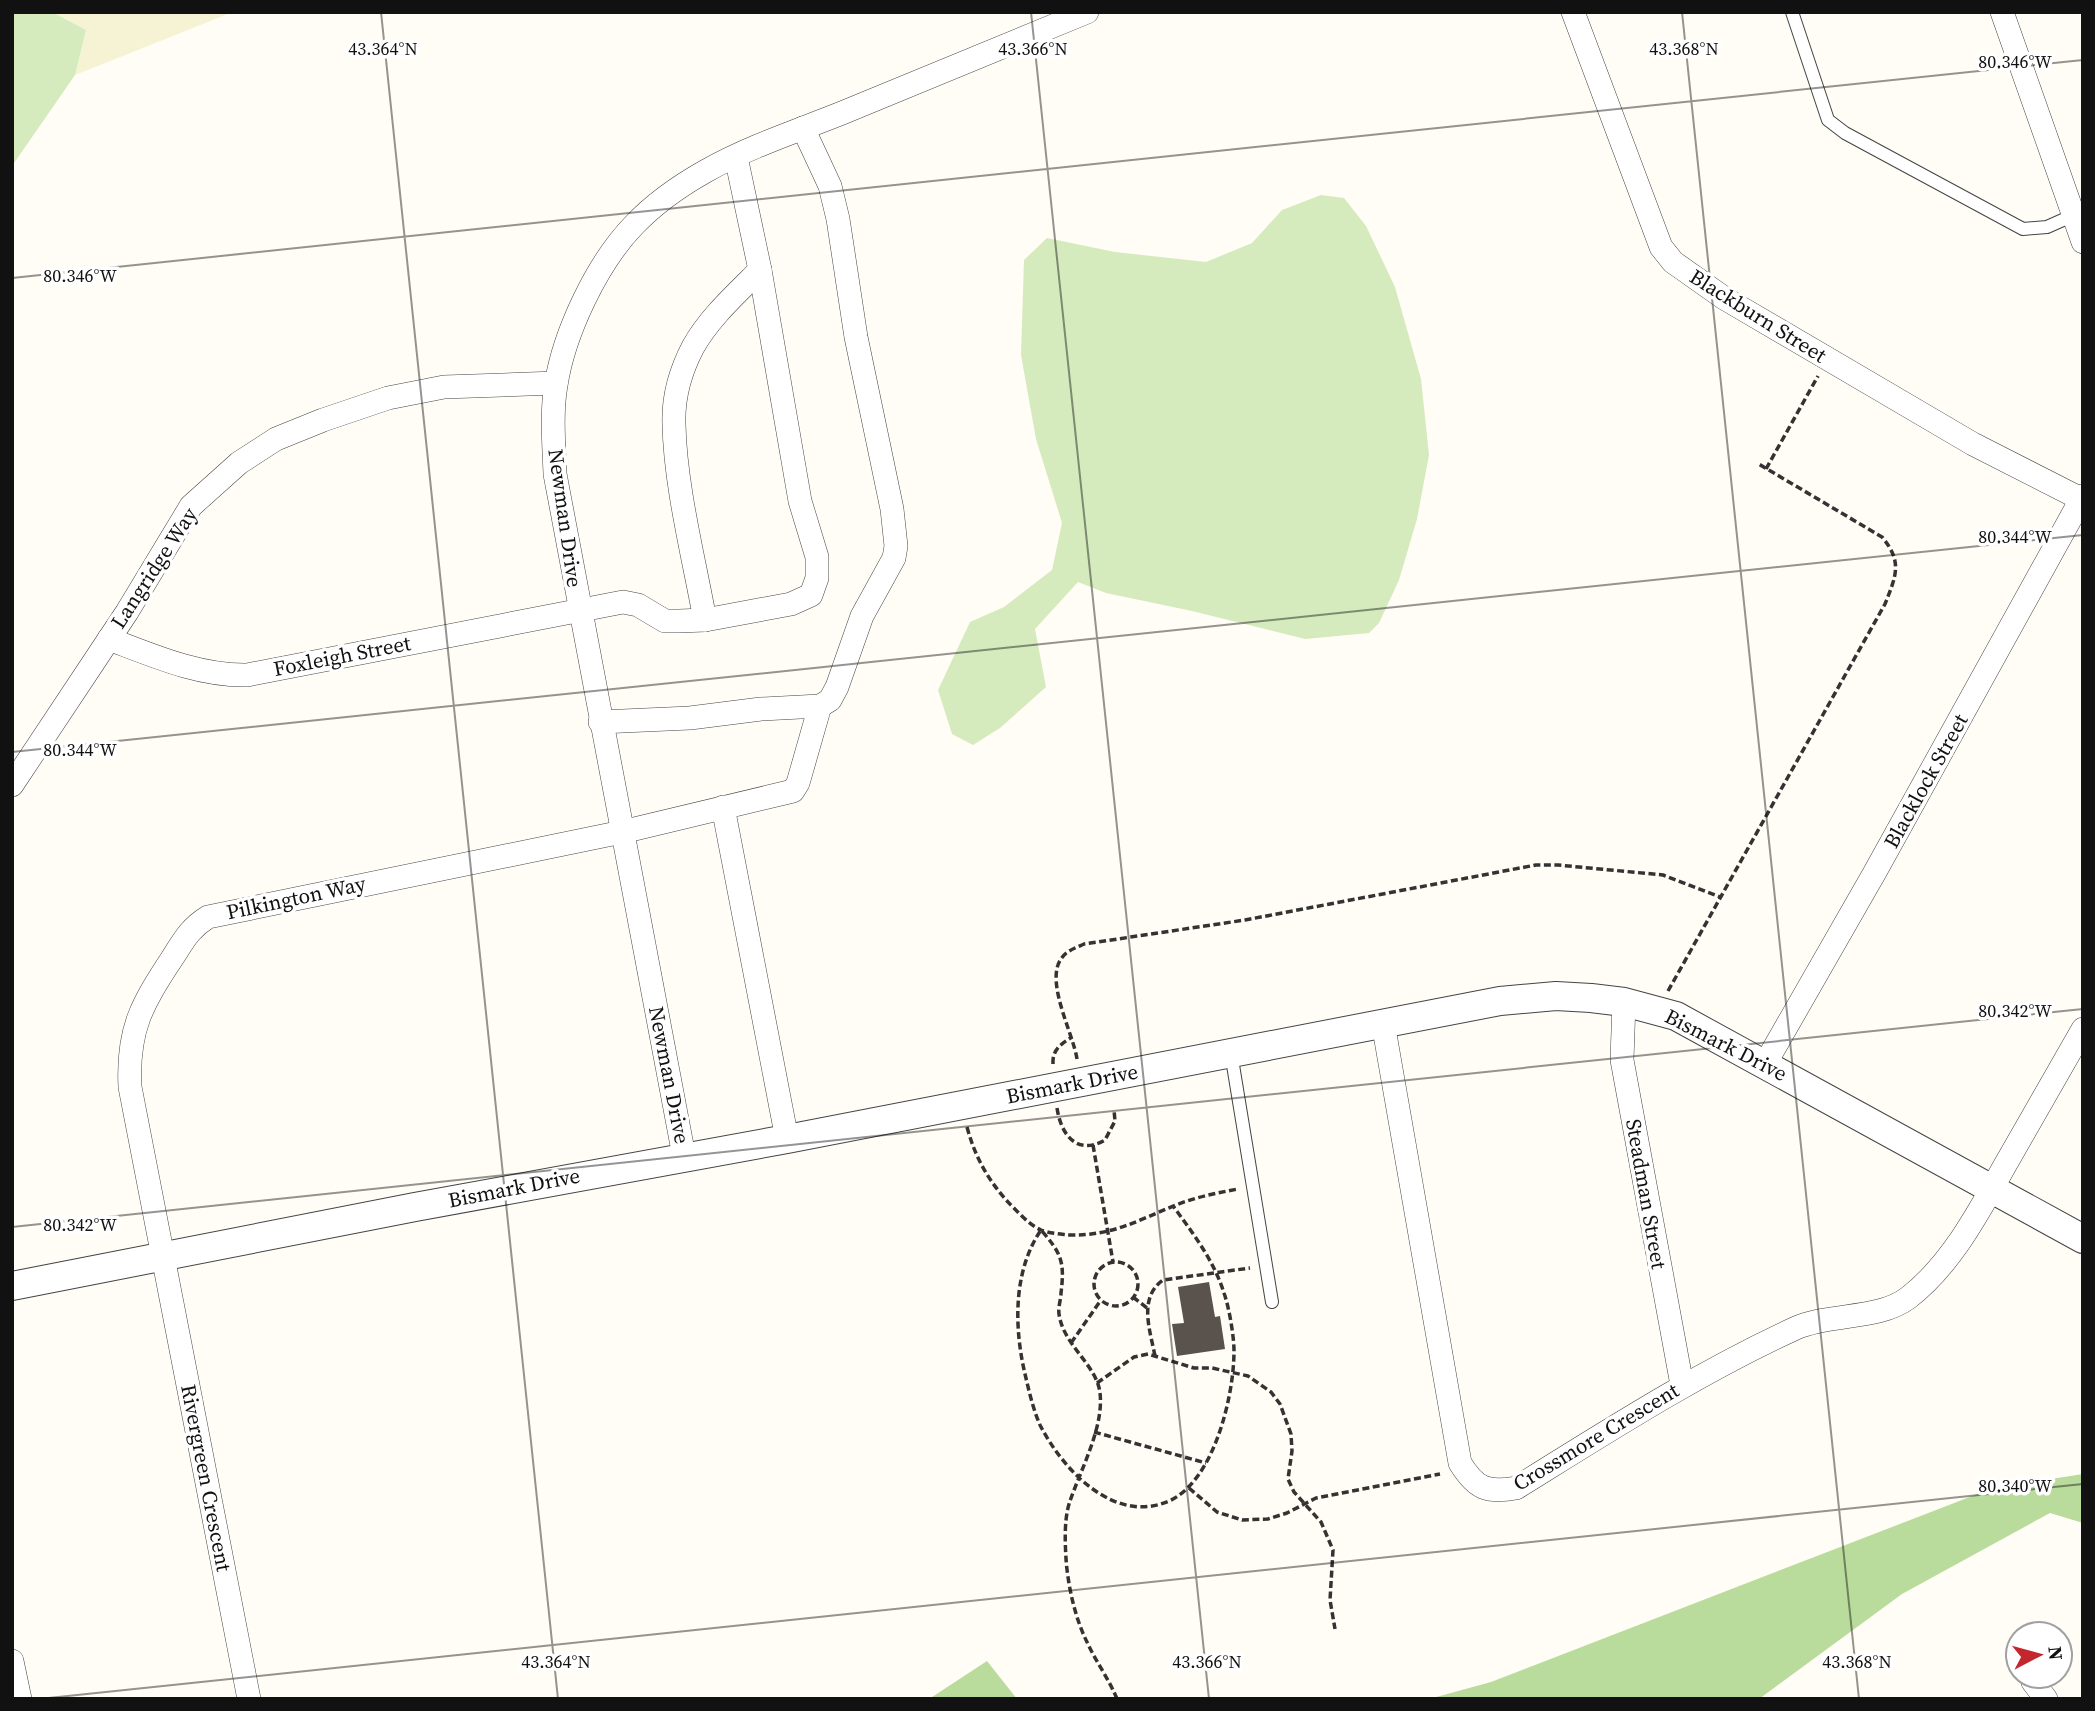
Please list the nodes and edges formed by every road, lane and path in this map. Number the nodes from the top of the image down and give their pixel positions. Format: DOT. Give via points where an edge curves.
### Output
graph roads {
  1 [pos="1087,12"];
  2 [pos="1573,12"];
  3 [pos="1792,12"];
  4 [pos="2001,12"];
  5 [pos="803,128"];
  6 [pos="736,157"];
  7 [pos="2074,215"];
  8 [pos="2083,242"];
  9 [pos="760,270"];
  10 [pos="1828,359"];
  11 [pos="556,383"];
  12 [pos="1757,463"];
  13 [pos="1766,469"];
  14 [pos="2082,497"];
  15 [pos="579,609"];
  16 [pos="705,620"];
  17 [pos="109,639"];
  18 [pos="820,706"];
  19 [pos="600,722"];
  20 [pos="12,785"];
  21 [pos="723,807"];
  22 [pos="622,831"];
  23 [pos="1720,897"];
  24 [pos="1624,1002"];
  25 [pos="1657,1011"];
  26 [pos="1384,1023"];
  27 [pos="2083,1029"];
  28 [pos="1072,1037"];
  29 [pos="1231,1053"];
  30 [pos="1765,1063"];
  31 [pos="1054,1068"];
  32 [pos="1081,1082"];
  33 [pos="962,1105"];
  34 [pos="1057,1106"];
  35 [pos="1114,1110"];
  36 [pos="787,1139"];
  37 [pos="1093,1145"];
  38 [pos="684,1156"];
  39 [pos="1253,1186"];
  40 [pos="1991,1189"];
  41 [pos="1173,1206"];
  42 [pos="1041,1230"];
  43 [pos="1108,1233"];
  44 [pos="2083,1239"];
  45 [pos="163,1257"];
  46 [pos="1113,1262"];
  47 [pos="1266,1266"];
  48 [pos="1214,1272"];
  49 [pos="12,1286"];
  50 [pos="1133,1297"];
  51 [pos="1101,1300"];
  52 [pos="1272,1302"];
  53 [pos="1147,1308"];
  54 [pos="1071,1343"];
  55 [pos="1155,1356"];
  56 [pos="1232,1371"];
  57 [pos="1097,1383"];
  58 [pos="1682,1385"];
  59 [pos="1094,1432"];
  60 [pos="1206,1463"];
  61 [pos="1440,1474"];
  62 [pos="1079,1479"];
  63 [pos="1189,1488"];
  64 [pos="1304,1504"];
  65 [pos="1335,1629"];
  66 [pos="12,1661"];
  67 [pos="20,1699"];
  68 [pos="249,1699"];
  69 [pos="1117,1699"];
  1 -- 5 [label="street, Newman Drive"];
  2 -- 10 [label="street, Blackburn Street" via="1661,247 1673,262 1724,298"];
  3 -- 7 [label="lane" via="1828,120 1845,133 2022,229 2047,227"];
  4 -- 7 [label="street"];
  5 -- 6 [label="street, Newman Drive"];
  5 -- 18 [label="street" via="830,186 838,219 896,546 862,616 837,687"];
  6 -- 9 [label="street, Foxleigh Street"];
  6 -- 11 [label="street, Newman Drive" via="706,171 633,225 584,299"];
  7 -- 8 [label="street"];
  9 -- 16 [label="street" via="722,308 694,346 678,382 674,423 680,479"];
  9 -- 16 [label="street, Foxleigh Street" via="800,501 817,557 817,578 811,595 791,604"];
  10 -- 13 [label="path"];
  10 -- 14 [label="street, Blackburn Street" via="1973,444"];
  11 -- 15 [label="street, Newman Drive" via="555,474"];
  11 -- 17 [label="street, Langridge Way" via="444,387 388,398 276,439 239,463 191,506"];
  12 -- 13 [label="path"];
  13 -- 23 [label="path" via="1881,537 1896,559 1895,577 1885,604"];
  14 -- 30 [label="street, Blacklock Street"];
  15 -- 16 [label="street, Foxleigh Street" via="623,602 665,621"];
  15 -- 17 [label="street, Foxleigh Street" via="247,675 225,676 174,663"];
  15 -- 19 [label="street, Newman Drive"];
  17 -- 20 [label="street, Langridge Way"];
  18 -- 19 [label="street"];
  18 -- 21 [label="street, Pilkington Way" via="793,791"];
  19 -- 22 [label="street, Newman Drive"];
  21 -- 22 [label="street, Pilkington Way"];
  21 -- 36 [label="street"];
  22 -- 38 [label="street, Newman Drive"];
  22 -- 45 [label="street, Pilkington Way" via="229,911 193,926 146,998 128,1057"];
  23 -- 25 [label="path"];
  23 -- 28 [label="path" via="1663,875 1536,865 1245,920 1084,944 1060,959 1055,975"];
  24 -- 25 [label="street, Bismark Drive"];
  24 -- 26 [label="street, Bismark Drive" via="1545,997"];
  24 -- 58 [label="street, Steadman Street" via="1622,1060"];
  25 -- 30 [label="street, Bismark Drive" via="1676,1016"];
  26 -- 29 [label="street, Bismark Drive"];
  26 -- 58 [label="street, Crossmore Crescent" via="1460,1463 1469,1478 1482,1488 1516,1488"];
  27 -- 40 [label="street, Crossmore Crescent"];
  28 -- 31 [label="path" via="1058,1047"];
  28 -- 32 [label="path"];
  29 -- 32 [label="street, Bismark Drive"];
  29 -- 39 [label="lane"];
  30 -- 40 [label="street, Bismark Drive"];
  32 -- 33 [label="street, Bismark Drive"];
  33 -- 36 [label="street, Bismark Drive"];
  33 -- 42 [label="path" via="981,1167 1017,1212"];
  34 -- 37 [label="path" via="1065,1135 1076,1143"];
  35 -- 37 [label="path" via="1115,1121 1105,1140"];
  36 -- 38 [label="street, Bismark Drive"];
  37 -- 43 [label="path"];
  38 -- 45 [label="street, Bismark Drive"];
  39 -- 41 [label="path"];
  39 -- 47 [label="lane"];
  40 -- 44 [label="street, Bismark Drive"];
  40 -- 58 [label="street, Crossmore Crescent" via="1954,1249 1905,1300 1799,1327"];
  41 -- 43 [label="path"];
  41 -- 48 [label="path"];
  42 -- 43 [label="path" via="1062,1235"];
  42 -- 54 [label="path" via="1058,1250 1063,1269 1059,1311"];
  42 -- 62 [label="path" via="1029,1247 1021,1282 1020,1351 1040,1424"];
  43 -- 46 [label="path"];
  45 -- 49 [label="street, Bismark Drive"];
  45 -- 68 [label="street, Rivergreen Crescent"];
  46 -- 50 [label="path" via="1126,1265 1136,1276"];
  46 -- 51 [label="path" via="1100,1268 1094,1281"];
  47 -- 48 [label="path"];
  47 -- 52 [label="lane"];
  48 -- 53 [label="path" via="1163,1280 1154,1286"];
  48 -- 56 [label="path" via="1227,1305 1234,1350"];
  50 -- 51 [label="path" via="1121,1305"];
  50 -- 53 [label="path"];
  51 -- 54 [label="path"];
  53 -- 55 [label="path"];
  54 -- 57 [label="path"];
  55 -- 56 [label="path" via="1194,1368"];
  55 -- 57 [label="path" via="1134,1357"];
  56 -- 60 [label="path" via="1227,1407"];
  56 -- 64 [label="path" via="1259,1382 1280,1404 1291,1434 1288,1479"];
  57 -- 59 [label="path" via="1100,1411"];
  59 -- 60 [label="path"];
  59 -- 62 [label="path"];
  60 -- 63 [label="path"];
  61 -- 64 [label="path" via="1349,1490"];
  62 -- 63 [label="path" via="1112,1500 1135,1507 1170,1500"];
  62 -- 69 [label="path" via="1066,1529 1070,1589 1086,1640"];
  63 -- 64 [label="path" via="1217,1512 1242,1520 1268,1519"];
  64 -- 65 [label="path" via="1321,1522 1333,1550 1330,1600"];
  66 -- 67 [label="street"];
}
